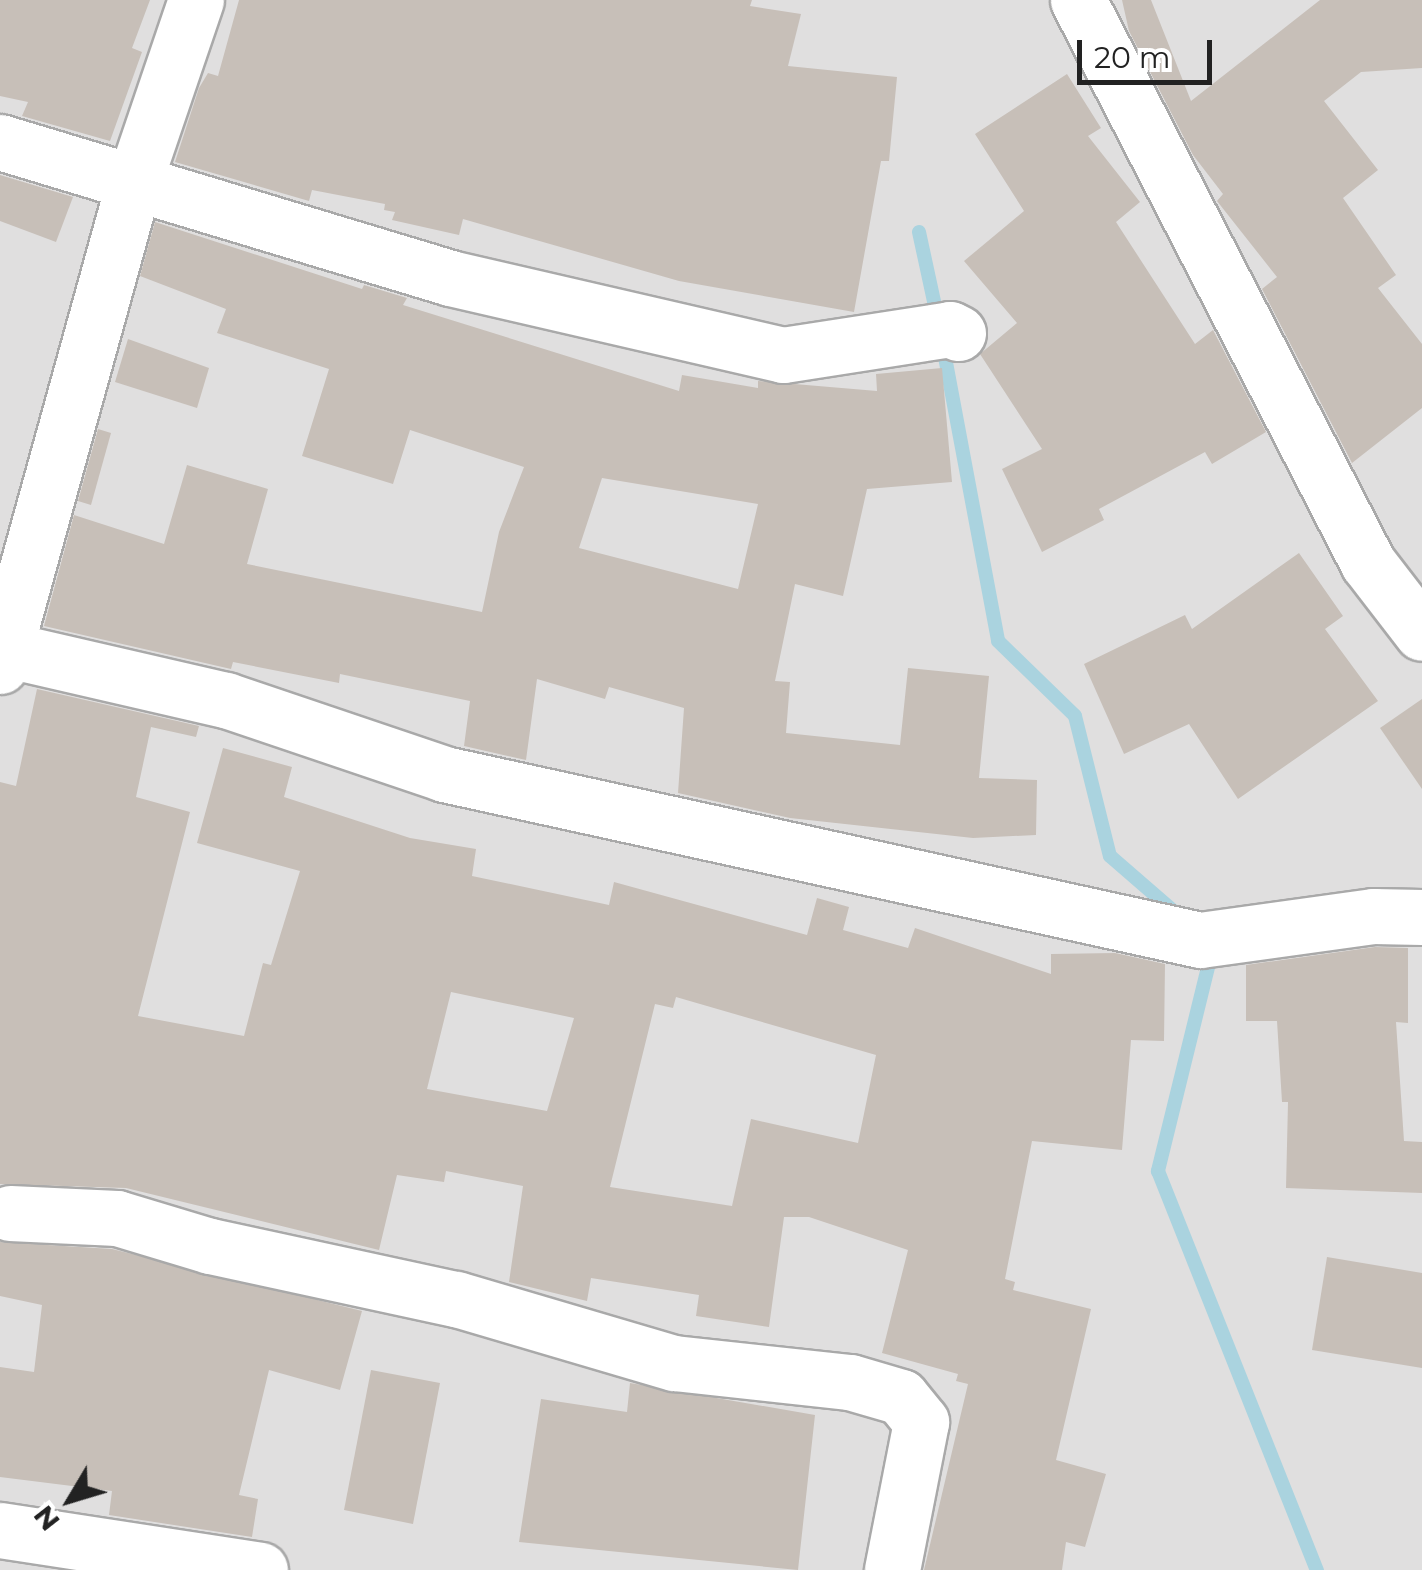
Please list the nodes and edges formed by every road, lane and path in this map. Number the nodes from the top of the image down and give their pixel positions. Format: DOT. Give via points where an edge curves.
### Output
graph roads {
  1 [pos="196,0"];
  2 [pos="1078,0"];
  3 [pos="0,142"];
  4 [pos="134,182"];
  5 [pos="958,333"];
  6 [pos="1422,633"];
  7 [pos="2,654"];
  8 [pos="1422,917"];
  9 [pos="10,1213"];
  10 [pos="0,1530"];
  11 [pos="260,1570"];
  12 [pos="892,1570"];
  1 -- 4 [label="street"];
  2 -- 6 [label="street" via="1368,563"];
  3 -- 4 [label="street"];
  4 -- 5 [label="street" via="450,278 783,355"];
  4 -- 7 [label="street"];
  7 -- 8 [label="street" via="226,700 444,774 1200,940 1373,916"];
  9 -- 12 [label="street" via="117,1218 210,1246 456,1299 674,1363 850,1382 902,1397 921,1422"];
  10 -- 11 [label="street"];
}
